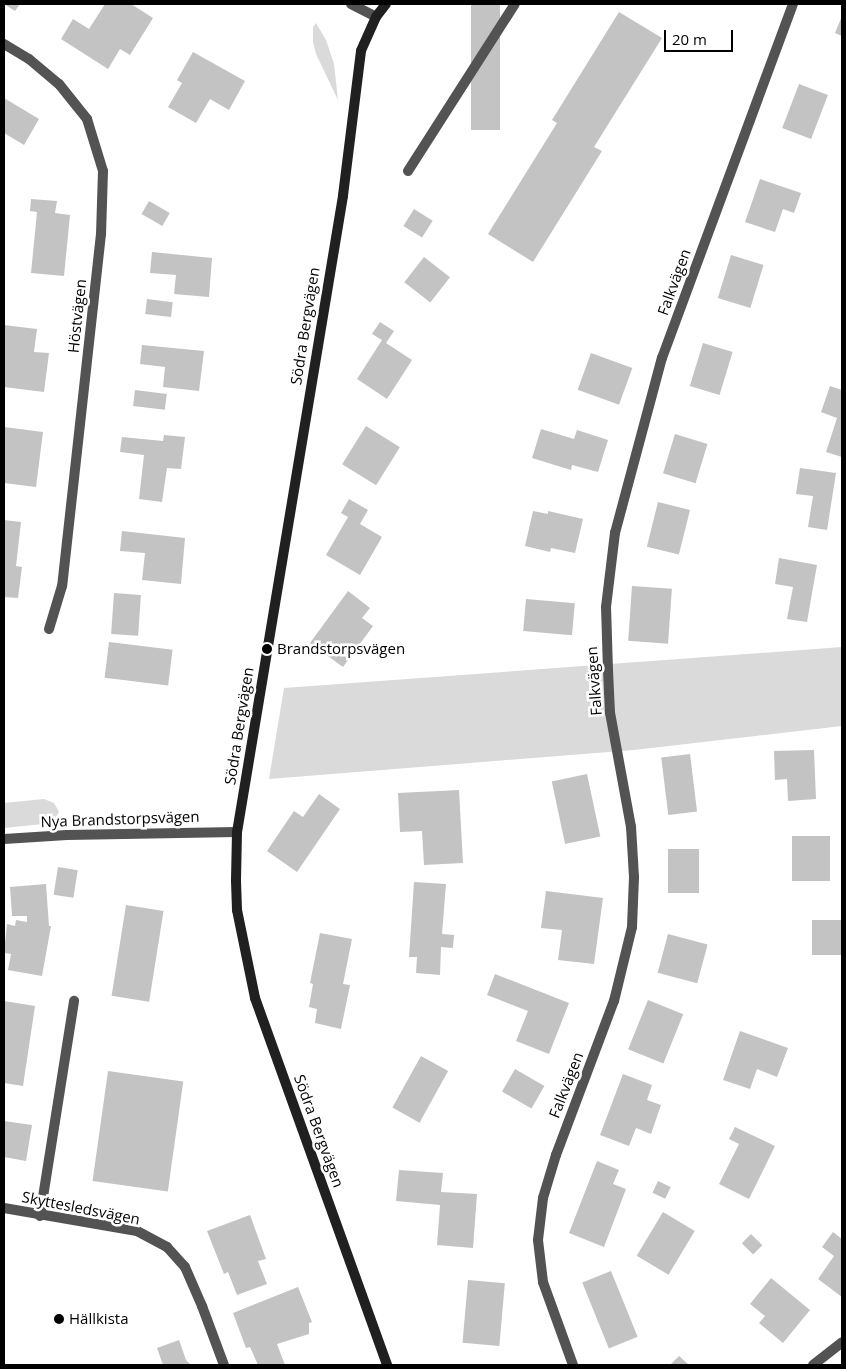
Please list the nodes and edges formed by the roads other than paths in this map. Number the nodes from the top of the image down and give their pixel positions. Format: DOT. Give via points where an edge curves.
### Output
graph roads {
  1 [pos="351,4"];
  2 [pos="386,4"];
  3 [pos="515,4"];
  4 [pos="793,4"];
  5 [pos="376,17"];
  6 [pos="4,44"];
  7 [pos="408,171"];
  8 [pos="49,629"];
  9 [pos="237,832"];
  10 [pos="4,839"];
  11 [pos="74,1001"];
  12 [pos="4,1208"];
  13 [pos="40,1216"];
  14 [pos="842,1342"];
  15 [pos="224,1365"];
  16 [pos="387,1365"];
  17 [pos="573,1365"];
  18 [pos="814,1365"];
  1 -- 5 [label="street"];
  2 -- 5 [label="street, Södra Bergvägen"];
  3 -- 7 [label="street"];
  4 -- 17 [label="street, Falkvägen" via="662,358 615,533 606,607 608,670 610,712 631,827 632,927 614,1002 542,1198 538,1240 544,1282"];
  5 -- 9 [label="street, Södra Bergvägen" via="361,51 342,196"];
  6 -- 8 [label="street, Höstvägen" via="29,59 59,84 88,120 104,171 101,234 62,586"];
  9 -- 10 [label="street, Nya Brandstorpsvägen"];
  9 -- 16 [label="street, Södra Bergvägen" via="237,910 255,998"];
  11 -- 13 [label="street"];
  12 -- 13 [label="street, Skyttesledsvägen"];
  13 -- 15 [label="street, Skyttesledsvägen" via="137,1231 167,1247 185,1267"];
  14 -- 18 [label="street"];
}
